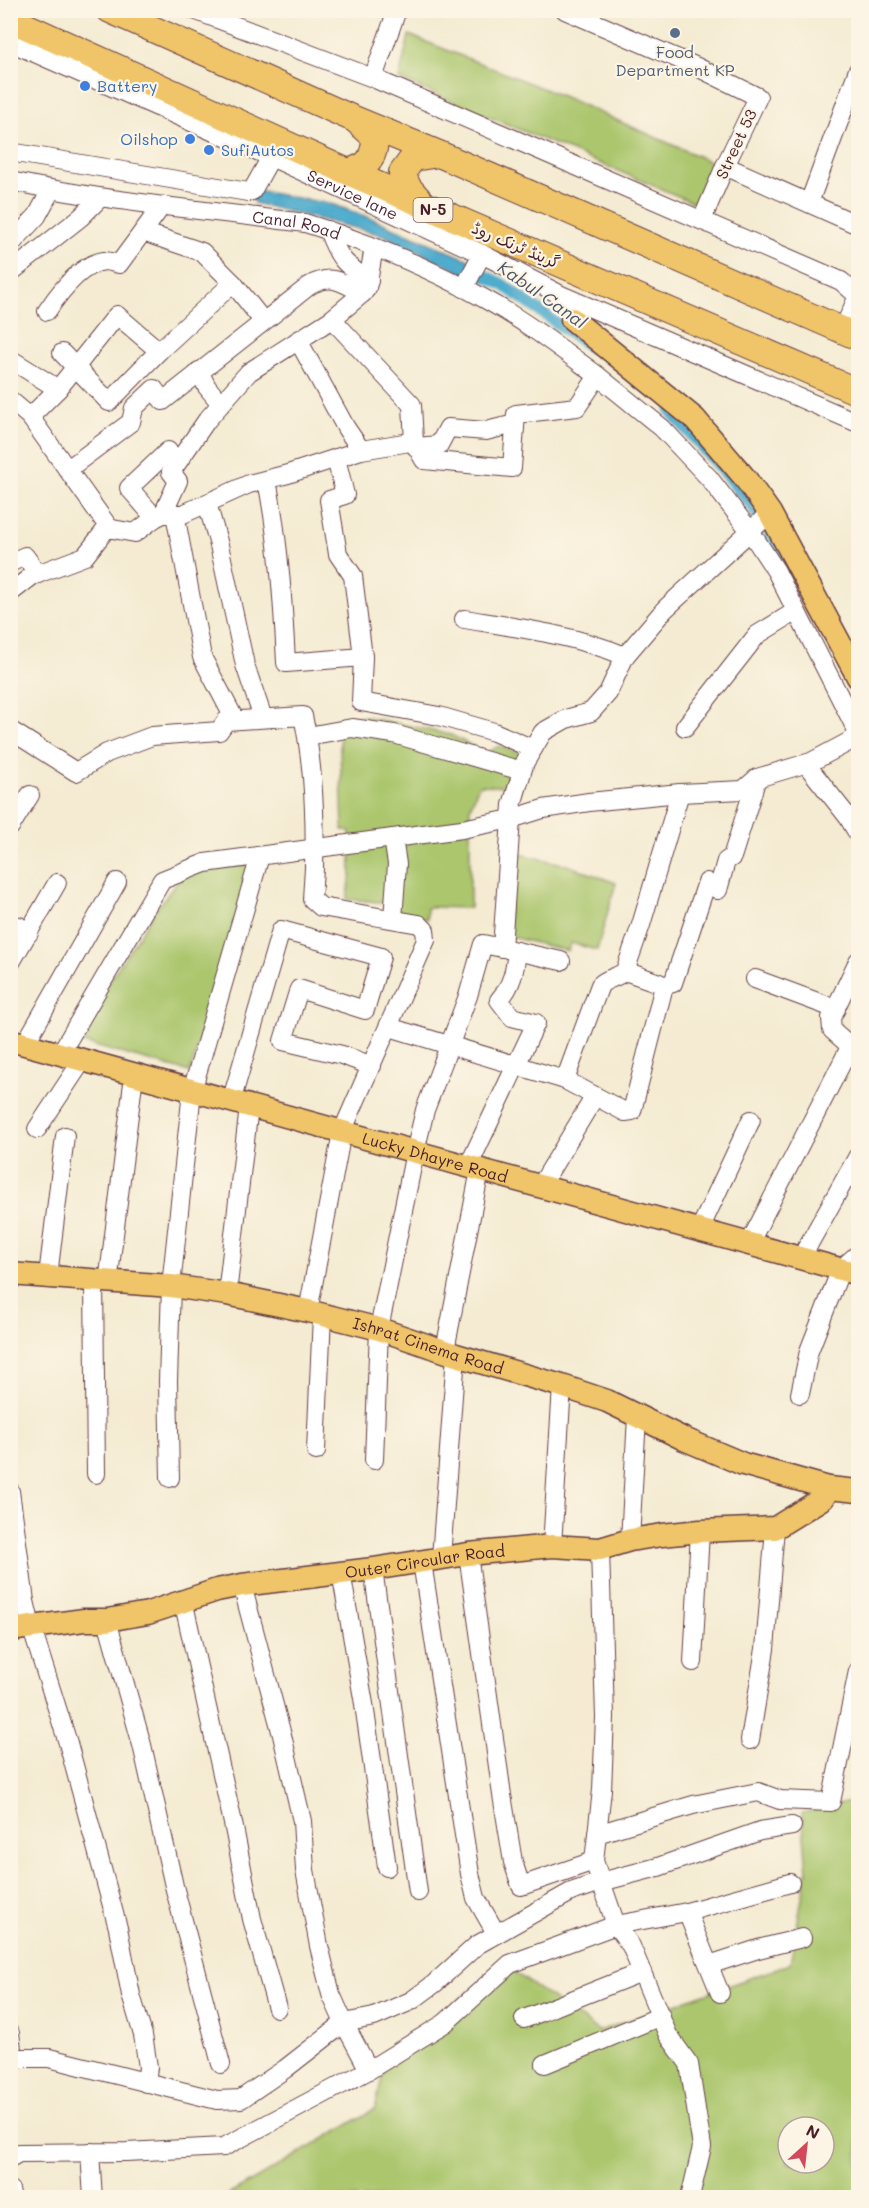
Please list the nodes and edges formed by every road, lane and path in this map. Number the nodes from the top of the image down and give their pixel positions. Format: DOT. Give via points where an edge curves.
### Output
graph roads {
  1 [pos="110,10"];
  2 [pos="397,10"];
  3 [pos="565,10"];
  4 [pos="197,11"];
  5 [pos="10,20"];
  6 [pos="10,42"];
  7 [pos="858,70"];
  8 [pos="373,78"];
  9 [pos="354,119"];
  10 [pos="10,152"];
  11 [pos="439,154"];
  12 [pos="271,157"];
  13 [pos="725,166"];
  14 [pos="348,172"];
  15 [pos="10,181"];
  16 [pos="51,190"];
  17 [pos="100,198"];
  18 [pos="247,201"];
  19 [pos="809,203"];
  20 [pos="426,206"];
  21 [pos="161,207"];
  22 [pos="702,220"];
  23 [pos="858,225"];
  24 [pos="328,230"];
  25 [pos="143,232"];
  26 [pos="10,245"];
  27 [pos="374,247"];
  28 [pos="480,257"];
  29 [pos="10,273"];
  30 [pos="233,283"];
  31 [pos="466,285"];
  32 [pos="366,287"];
  33 [pos="561,295"];
  34 [pos="858,296"];
  35 [pos="47,311"];
  36 [pos="332,319"];
  37 [pos="263,321"];
  38 [pos="564,332"];
  39 [pos="851,333"];
  40 [pos="298,340"];
  41 [pos="159,351"];
  42 [pos="62,353"];
  43 [pos="10,359"];
  44 [pos="75,367"];
  45 [pos="199,371"];
  46 [pos="598,376"];
  47 [pos="58,389"];
  48 [pos="858,392"];
  49 [pos="10,400"];
  50 [pos="221,404"];
  51 [pos="30,417"];
  52 [pos="858,423"];
  53 [pos="515,424"];
  54 [pos="415,445"];
  55 [pos="361,450"];
  56 [pos="168,452"];
  57 [pos="336,458"];
  58 [pos="733,467"];
  59 [pos="68,469"];
  60 [pos="711,477"];
  61 [pos="267,480"];
  62 [pos="207,503"];
  63 [pos="164,515"];
  64 [pos="769,515"];
  65 [pos="110,529"];
  66 [pos="751,530"];
  67 [pos="10,557"];
  68 [pos="38,574"];
  69 [pos="10,593"];
  70 [pos="796,611"];
  71 [pos="464,619"];
  72 [pos="363,657"];
  73 [pos="626,657"];
  74 [pos="858,677"];
  75 [pos="262,718"];
  76 [pos="235,720"];
  77 [pos="686,727"];
  78 [pos="10,730"];
  79 [pos="858,735"];
  80 [pos="308,736"];
  81 [pos="533,749"];
  82 [pos="806,764"];
  83 [pos="522,771"];
  84 [pos="757,778"];
  85 [pos="680,793"];
  86 [pos="30,795"];
  87 [pos="510,819"];
  88 [pos="10,827"];
  89 [pos="858,834"];
  90 [pos="393,838"];
  91 [pos="315,849"];
  92 [pos="260,856"];
  93 [pos="117,882"];
  94 [pos="57,883"];
  95 [pos="393,919"];
  96 [pos="10,924"];
  97 [pos="29,933"];
  98 [pos="509,949"];
  99 [pos="561,961"];
  100 [pos="858,961"];
  101 [pos="10,964"];
  102 [pos="625,971"];
  103 [pos="755,979"];
  104 [pos="662,986"];
  105 [pos="836,1009"];
  106 [pos="389,1027"];
  107 [pos="18,1042"];
  108 [pos="450,1045"];
  109 [pos="60,1054"];
  110 [pos="82,1061"];
  111 [pos="517,1065"];
  112 [pos="372,1066"];
  113 [pos="134,1075"];
  114 [pos="565,1080"];
  115 [pos="192,1091"];
  116 [pos="595,1096"];
  117 [pos="240,1104"];
  118 [pos="751,1120"];
  119 [pos="37,1129"];
  120 [pos="342,1132"];
  121 [pos="65,1136"];
  122 [pos="415,1152"];
  123 [pos="858,1156"];
  124 [pos="474,1168"];
  125 [pos="540,1187"];
  126 [pos="699,1230"];
  127 [pos="749,1244"];
  128 [pos="858,1254"];
  129 [pos="801,1258"];
  130 [pos="850,1272"];
  131 [pos="10,1274"];
  132 [pos="48,1276"];
  133 [pos="101,1282"];
  134 [pos="171,1286"];
  135 [pos="227,1294"];
  136 [pos="315,1313"];
  137 [pos="379,1329"];
  138 [pos="450,1352"];
  139 [pos="562,1386"];
  140 [pos="800,1394"];
  141 [pos="638,1417"];
  142 [pos="316,1451"];
  143 [pos="374,1460"];
  144 [pos="96,1474"];
  145 [pos="170,1478"];
  146 [pos="829,1488"];
  147 [pos="10,1491"];
  148 [pos="858,1491"];
  149 [pos="776,1528"];
  150 [pos="700,1531"];
  151 [pos="630,1540"];
  152 [pos="552,1546"];
  153 [pos="600,1549"];
  154 [pos="468,1554"];
  155 [pos="431,1560"];
  156 [pos="373,1569"];
  157 [pos="341,1572"];
  158 [pos="242,1585"];
  159 [pos="183,1600"];
  160 [pos="107,1620"];
  161 [pos="21,1628"];
  162 [pos="693,1662"];
  163 [pos="858,1671"];
  164 [pos="750,1740"];
  165 [pos="792,1826"];
  166 [pos="597,1834"];
  167 [pos="594,1862"];
  168 [pos="387,1867"];
  169 [pos="601,1882"];
  170 [pos="790,1883"];
  171 [pos="418,1893"];
  172 [pos="687,1912"];
  173 [pos="616,1924"];
  174 [pos="496,1934"];
  175 [pos="802,1938"];
  176 [pos="709,1965"];
  177 [pos="642,1972"];
  178 [pos="720,1993"];
  179 [pos="277,2008"];
  180 [pos="661,2016"];
  181 [pos="524,2019"];
  182 [pos="344,2023"];
  183 [pos="10,2033"];
  184 [pos="12,2058"];
  185 [pos="221,2064"];
  186 [pos="545,2064"];
  187 [pos="369,2070"];
  188 [pos="146,2083"];
  189 [pos="90,2152"];
  190 [pos="10,2158"];
  191 [pos="10,2190"];
  192 [pos="12,2198"];
  193 [pos="93,2198"];
  194 [pos="690,2198"];
  1 -- 9 [label="highway"];
  2 -- 8 [label="street"];
  3 -- 13 [label="street, Street 53" via="758,97"];
  4 -- 8 [label="street"];
  5 -- 14 [label="highway, گرینڈ ٹرنک روڈ / N-5"];
  6 -- 12 [label="street, Service lane"];
  7 -- 19 [label="street"];
  8 -- 22 [label="street"];
  9 -- 11 [label="highway"];
  9 -- 14 [label="highway" via="376,138 370,160 364,167"];
  10 -- 18 [label="street"];
  11 -- 20 [label="highway" via="413,158 402,173 408,187"];
  11 -- 39 [label="highway"];
  12 -- 18 [label="street"];
  12 -- 28 [label="street, Service lane"];
  13 -- 19 [label="street"];
  13 -- 22 [label="street, Street 53"];
  14 -- 20 [label="highway, گرینڈ ٹرنک روڈ / N-5"];
  15 -- 16 [label="street, Canal Road"];
  16 -- 17 [label="street, Canal Road"];
  16 -- 26 [label="street" via="37,216"];
  17 -- 21 [label="street, Canal Road"];
  17 -- 29 [label="street"];
  18 -- 21 [label="street, Canal Road"];
  18 -- 24 [label="street, Canal Road"];
  19 -- 23 [label="street"];
  20 -- 48 [label="highway, گرینڈ ٹرنک روڈ / N-5"];
  21 -- 25 [label="street"];
  22 -- 34 [label="street" via="841,281"];
  24 -- 27 [label="street, Canal Road"];
  24 -- 32 [label="street" via="337,254"];
  25 -- 30 [label="street" via="202,252"];
  25 -- 35 [label="street" via="118,264 104,261 84,270 60,291"];
  27 -- 31 [label="street, Canal Road"];
  27 -- 32 [label="street"];
  28 -- 31 [label="street"];
  28 -- 33 [label="street, Service lane"];
  30 -- 37 [label="street"];
  30 -- 41 [label="street"];
  31 -- 38 [label="street, Canal Road" via="494,304"];
  32 -- 36 [label="street"];
  32 -- 37 [label="street" via="320,279"];
  33 -- 38 [label="street"];
  33 -- 52 [label="street, Service lane"];
  34 -- 39 [label="street"];
  36 -- 40 [label="street"];
  36 -- 54 [label="street" via="412,405"];
  37 -- 45 [label="street"];
  38 -- 46 [label="street, Canal Road"];
  38 -- 58 [label="main road" via="695,419"];
  40 -- 50 [label="street" via="249,372"];
  40 -- 55 [label="street"];
  41 -- 44 [label="street" via="109,402"];
  41 -- 44 [label="street" via="117,315"];
  42 -- 44 [label="street"];
  43 -- 47 [label="street"];
  44 -- 47 [label="street"];
  45 -- 50 [label="street"];
  45 -- 59 [label="street" via="163,401 154,389 134,408 131,422"];
  46 -- 53 [label="street" via="577,407 516,414"];
  46 -- 60 [label="street, Canal Road" via="662,429"];
  47 -- 51 [label="street"];
  49 -- 51 [label="street"];
  50 -- 63 [label="street" via="171,472 178,481"];
  51 -- 59 [label="street"];
  53 -- 54 [label="street" via="486,431 448,428 439,445"];
  53 -- 54 [label="street" via="512,468 424,460"];
  54 -- 55 [label="street"];
  55 -- 57 [label="street"];
  56 -- 63 [label="street" via="129,488"];
  57 -- 61 [label="street"];
  57 -- 72 [label="street" via="345,495 329,500 338,554 353,576"];
  58 -- 60 [label="street"];
  58 -- 64 [label="main road"];
  59 -- 65 [label="street"];
  60 -- 66 [label="street, Canal Road"];
  61 -- 62 [label="street"];
  61 -- 72 [label="street" via="281,576 286,663"];
  62 -- 63 [label="street" via="183,514"];
  62 -- 75 [label="street" via="245,665"];
  63 -- 65 [label="street" via="135,533"];
  63 -- 76 [label="street" via="202,657"];
  64 -- 66 [label="street"];
  64 -- 74 [label="main road"];
  65 -- 68 [label="street" via="102,533 85,556"];
  66 -- 70 [label="street, Canal Road"];
  66 -- 73 [label="street" via="665,609"];
  67 -- 68 [label="street" via="14,561 25,556"];
  68 -- 69 [label="street"];
  70 -- 77 [label="street" via="757,635"];
  70 -- 79 [label="street, Canal Road"];
  71 -- 73 [label="street" via="596,644"];
  72 -- 81 [label="street" via="361,702 450,719"];
  73 -- 81 [label="street" via="609,693 591,712 566,719 543,732"];
  75 -- 76 [label="street"];
  75 -- 80 [label="street" via="303,716"];
  76 -- 78 [label="street" via="226,721 219,731 152,736 107,753 76,772"];
  79 -- 82 [label="street"];
  80 -- 83 [label="street" via="352,728 394,734"];
  80 -- 91 [label="street"];
  81 -- 83 [label="street"];
  82 -- 84 [label="street"];
  82 -- 89 [label="street"];
  83 -- 87 [label="street"];
  84 -- 85 [label="street" via="743,790"];
  84 -- 104 [label="street" via="732,857 712,886 673,983"];
  85 -- 87 [label="street" via="543,809"];
  85 -- 102 [label="street"];
  86 -- 88 [label="street"];
  87 -- 90 [label="street"];
  87 -- 98 [label="street"];
  90 -- 91 [label="street"];
  90 -- 95 [label="street" via="398,864"];
  91 -- 92 [label="street"];
  91 -- 95 [label="street" via="312,899 321,907"];
  92 -- 109 [label="street" via="206,863 162,880"];
  92 -- 115 [label="street"];
  93 -- 107 [label="street"];
  94 -- 97 [label="street"];
  95 -- 106 [label="street" via="419,924 425,930 426,940"];
  96 -- 97 [label="street"];
  97 -- 101 [label="street"];
  98 -- 99 [label="street"];
  98 -- 108 [label="street" via="483,944"];
  98 -- 111 [label="street" via="515,971 507,992 499,1000 512,1017 536,1023"];
  100 -- 105 [label="street"];
  102 -- 104 [label="street"];
  102 -- 114 [label="street" via="600,985"];
  103 -- 105 [label="street"];
  104 -- 116 [label="street" via="632,1111 625,1112"];
  105 -- 127 [label="street" via="831,1018 832,1030 848,1044 848,1051"];
  106 -- 108 [label="street"];
  106 -- 112 [label="street"];
  107 -- 109 [label="main road, Lucky Dhayre Road"];
  108 -- 111 [label="street"];
  108 -- 122 [label="street" via="425,1110"];
  109 -- 110 [label="main road, Lucky Dhayre Road"];
  110 -- 113 [label="main road, Lucky Dhayre Road"];
  110 -- 119 [label="street"];
  111 -- 114 [label="street"];
  111 -- 124 [label="street"];
  112 -- 117 [label="street" via="283,1041 299,989 365,1010 381,957 281,930"];
  112 -- 120 [label="street"];
  113 -- 115 [label="main road, Lucky Dhayre Road"];
  113 -- 133 [label="street"];
  114 -- 116 [label="street"];
  115 -- 117 [label="main road, Lucky Dhayre Road"];
  115 -- 134 [label="street"];
  116 -- 125 [label="street"];
  117 -- 120 [label="main road, Lucky Dhayre Road"];
  117 -- 135 [label="street"];
  118 -- 126 [label="street"];
  120 -- 122 [label="main road, Lucky Dhayre Road"];
  120 -- 136 [label="street"];
  121 -- 132 [label="street"];
  122 -- 124 [label="main road, Lucky Dhayre Road"];
  122 -- 137 [label="street"];
  123 -- 129 [label="street"];
  124 -- 125 [label="main road, Lucky Dhayre Road"];
  124 -- 138 [label="street"];
  125 -- 126 [label="main road, Lucky Dhayre Road"];
  126 -- 127 [label="main road, Lucky Dhayre Road"];
  127 -- 129 [label="main road, Lucky Dhayre Road"];
  128 -- 130 [label="street"];
  129 -- 130 [label="main road, Lucky Dhayre Road"];
  130 -- 140 [label="street" via="809,1351"];
  131 -- 132 [label="main road, Ishrat Cinema Road"];
  132 -- 133 [label="main road, Ishrat Cinema Road"];
  133 -- 134 [label="main road, Ishrat Cinema Road"];
  133 -- 144 [label="street"];
  134 -- 135 [label="main road, Ishrat Cinema Road"];
  134 -- 145 [label="street"];
  135 -- 136 [label="main road, Ishrat Cinema Road"];
  136 -- 137 [label="main road, Ishrat Cinema Road"];
  136 -- 142 [label="street"];
  137 -- 138 [label="main road, Ishrat Cinema Road"];
  137 -- 143 [label="street"];
  138 -- 139 [label="main road, Ishrat Cinema Road"];
  138 -- 155 [label="street"];
  139 -- 141 [label="main road, Ishrat Cinema Road" via="607,1401"];
  139 -- 152 [label="street"];
  141 -- 146 [label="main road, Ishrat Cinema Road" via="743,1464"];
  141 -- 151 [label="street"];
  146 -- 148 [label="main road, Ishrat Cinema Road"];
  146 -- 149 [label="main road" via="823,1498"];
  147 -- 161 [label="street" via="25,1601"];
  149 -- 150 [label="main road, Outer Circular Road"];
  149 -- 164 [label="street" via="765,1649"];
  150 -- 151 [label="main road, Outer Circular Road"];
  150 -- 162 [label="street"];
  151 -- 153 [label="main road, Outer Circular Road"];
  152 -- 153 [label="main road, Outer Circular Road"];
  152 -- 154 [label="main road, Outer Circular Road"];
  153 -- 166 [label="street" via="605,1717"];
  154 -- 155 [label="main road, Outer Circular Road"];
  154 -- 167 [label="street" via="502,1795 521,1886"];
  155 -- 156 [label="main road, Outer Circular Road"];
  155 -- 174 [label="street" via="470,1874 476,1898"];
  156 -- 157 [label="main road, Outer Circular Road"];
  156 -- 171 [label="street"];
  157 -- 158 [label="main road, Outer Circular Road"];
  157 -- 168 [label="street"];
  158 -- 159 [label="main road, Outer Circular Road"];
  158 -- 182 [label="street" via="302,1821 305,1870 319,1946 331,1994"];
  159 -- 160 [label="main road, Outer Circular Road" via="148,1613"];
  159 -- 179 [label="street" via="252,1919"];
  160 -- 161 [label="main road, Outer Circular Road"];
  160 -- 185 [label="street"];
  161 -- 188 [label="street" via="68,1743 143,2035"];
  163 -- 166 [label="street" via="831,1802 780,1800 758,1792 693,1805"];
  165 -- 169 [label="street" via="760,1831 658,1867"];
  166 -- 167 [label="street"];
  167 -- 169 [label="street"];
  169 -- 173 [label="street"];
  169 -- 174 [label="street" via="571,1892"];
  170 -- 172 [label="street"];
  172 -- 173 [label="street"];
  172 -- 176 [label="street"];
  173 -- 177 [label="street"];
  173 -- 187 [label="street" via="510,1964 445,2023"];
  174 -- 182 [label="street" via="477,1944 411,2001 374,2017"];
  175 -- 176 [label="street"];
  176 -- 178 [label="street"];
  177 -- 180 [label="street"];
  177 -- 181 [label="street"];
  180 -- 186 [label="street"];
  180 -- 194 [label="street" via="668,2035 688,2064 702,2147"];
  182 -- 187 [label="street"];
  182 -- 188 [label="street" via="241,2099 217,2100"];
  183 -- 184 [label="street"];
  184 -- 188 [label="street" via="49,2058"];
  187 -- 189 [label="street" via="224,2147"];
  189 -- 190 [label="street" via="19,2154"];
  189 -- 193 [label="street"];
  191 -- 192 [label="street"];
}
